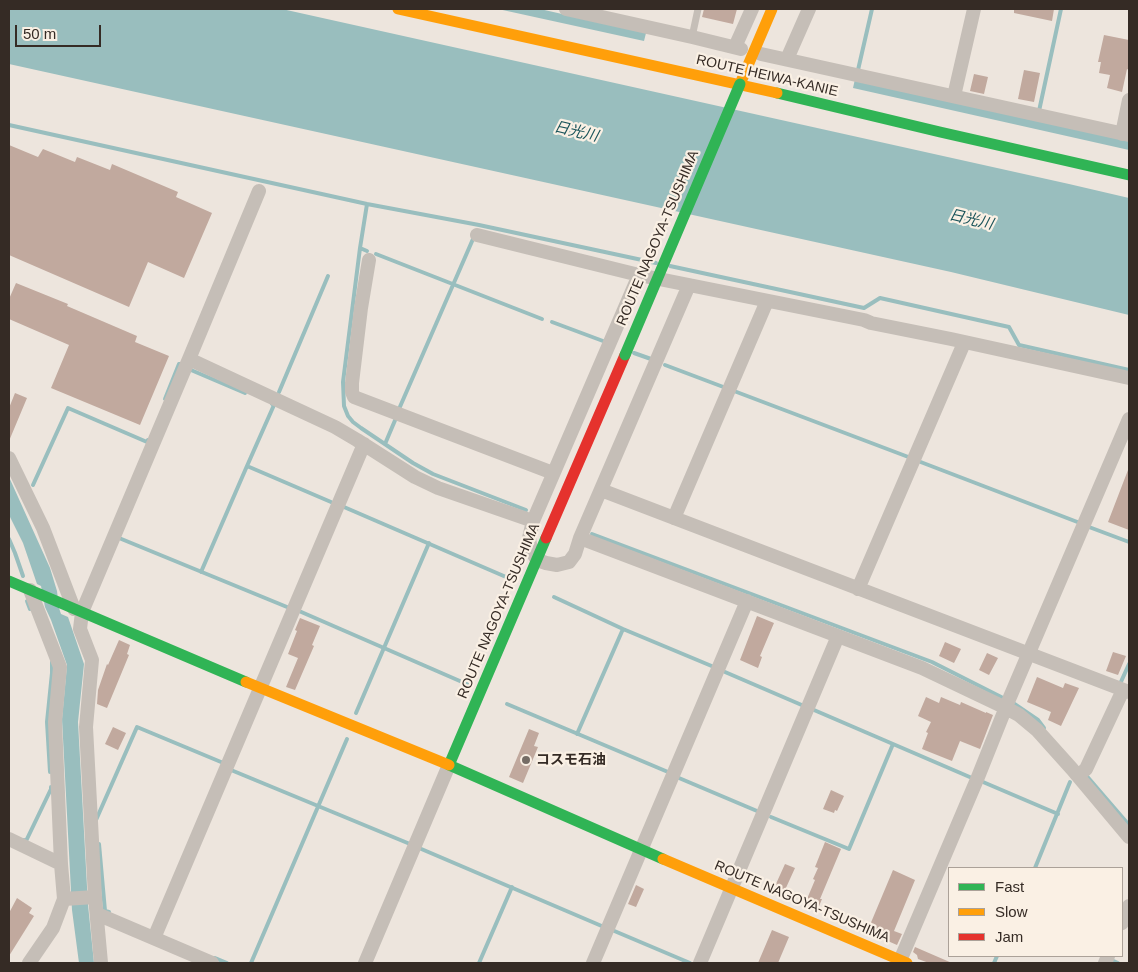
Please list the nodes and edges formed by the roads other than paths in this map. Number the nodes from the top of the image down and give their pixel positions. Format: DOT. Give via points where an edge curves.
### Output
graph roads {
  1 [pos="398,9"];
  2 [pos="566,9"];
  3 [pos="698,9"];
  4 [pos="752,9"];
  5 [pos="772,9"];
  6 [pos="809,9"];
  7 [pos="974,9"];
  8 [pos="692,37"];
  9 [pos="762,54"];
  10 [pos="787,59"];
  11 [pos="740,84"];
  12 [pos="954,96"];
  13 [pos="1129,100"];
  14 [pos="1125,135"];
  15 [pos="1129,175"];
  16 [pos="259,191"];
  17 [pos="476,235"];
  18 [pos="369,260"];
  19 [pos="639,275"];
  20 [pos="689,285"];
  21 [pos="767,301"];
  22 [pos="964,343"];
  23 [pos="189,359"];
  24 [pos="1129,378"];
  25 [pos="1129,419"];
  26 [pos="364,444"];
  27 [pos="9,458"];
  28 [pos="553,474"];
  29 [pos="601,490"];
  30 [pos="674,518"];
  31 [pos="533,521"];
  32 [pos="580,538"];
  33 [pos="537,560"];
  34 [pos="9,581"];
  35 [pos="858,589"];
  36 [pos="34,591"];
  37 [pos="747,601"];
  38 [pos="74,609"];
  39 [pos="838,636"];
  40 [pos="1029,654"];
  41 [pos="260,688"];
  42 [pos="1126,691"];
  43 [pos="1008,702"];
  44 [pos="449,765"];
  45 [pos="1082,772"];
  46 [pos="1129,837"];
  47 [pos="9,839"];
  48 [pos="641,850"];
  49 [pos="61,864"];
  50 [pos="732,889"];
  51 [pos="93,897"];
  52 [pos="66,899"];
  53 [pos="1129,906"];
  54 [pos="97,914"];
  55 [pos="1123,921"];
  56 [pos="154,938"];
  57 [pos="902,962"];
  58 [pos="29,963"];
  59 [pos="101,963"];
  60 [pos="212,963"];
  61 [pos="365,963"];
  62 [pos="593,963"];
  63 [pos="700,963"];
  1 -- 11 [label="main road, ROUTE HEIWA-KANIE"];
  2 -- 8 [label="street"];
  3 -- 8 [label="lane"];
  4 -- 8 [label="street" via="738,48"];
  5 -- 11 [label="main road, ROUTE NAGOYA-TSUSHIMA"];
  6 -- 10 [label="street"];
  7 -- 12 [label="street"];
  9 -- 10 [label="street"];
  10 -- 12 [label="street"];
  11 -- 15 [label="main road, ROUTE HEIWA-KANIE"];
  11 -- 33 [label="main road, ROUTE NAGOYA-TSUSHIMA, bridge"];
  12 -- 14 [label="street"];
  13 -- 14 [label="street"];
  16 -- 23 [label="street"];
  17 -- 19 [label="street"];
  18 -- 28 [label="street" via="352,384 354,397"];
  19 -- 20 [label="street"];
  19 -- 28 [label="street"];
  20 -- 21 [label="street"];
  20 -- 29 [label="street"];
  21 -- 22 [label="street"];
  21 -- 30 [label="street"];
  22 -- 24 [label="street"];
  22 -- 35 [label="street"];
  23 -- 26 [label="street" via="335,427"];
  23 -- 38 [label="street"];
  25 -- 40 [label="street"];
  26 -- 31 [label="street" via="438,488"];
  26 -- 41 [label="street"];
  27 -- 38 [label="street" via="42,528"];
  28 -- 31 [label="street"];
  29 -- 30 [label="street"];
  29 -- 32 [label="street"];
  30 -- 35 [label="street"];
  31 -- 33 [label="street" via="529,538"];
  32 -- 33 [label="street" via="569,562 558,566"];
  32 -- 37 [label="street"];
  33 -- 44 [label="main road, ROUTE NAGOYA-TSUSHIMA"];
  34 -- 36 [label="main road"];
  35 -- 40 [label="street"];
  36 -- 38 [label="main road"];
  36 -- 49 [label="street" via="60,666 55,722"];
  37 -- 39 [label="street"];
  37 -- 48 [label="street"];
  38 -- 41 [label="main road"];
  38 -- 51 [label="street" via="92,660 86,727"];
  39 -- 43 [label="street"];
  39 -- 50 [label="street"];
  40 -- 42 [label="street"];
  40 -- 43 [label="street"];
  41 -- 44 [label="main road"];
  41 -- 56 [label="street"];
  42 -- 45 [label="street"];
  43 -- 45 [label="street"];
  43 -- 57 [label="street"];
  44 -- 48 [label="main road, ROUTE NAGOYA-TSUSHIMA"];
  44 -- 61 [label="street"];
  45 -- 46 [label="street"];
  47 -- 49 [label="street"];
  48 -- 50 [label="main road, ROUTE NAGOYA-TSUSHIMA"];
  48 -- 62 [label="street"];
  49 -- 52 [label="street"];
  50 -- 57 [label="main road, ROUTE NAGOYA-TSUSHIMA"];
  50 -- 63 [label="street"];
  51 -- 52 [label="street"];
  51 -- 54 [label="street"];
  52 -- 58 [label="street"];
  53 -- 55 [label="street"];
  54 -- 56 [label="street"];
  54 -- 59 [label="street"];
  56 -- 60 [label="street"];
}
